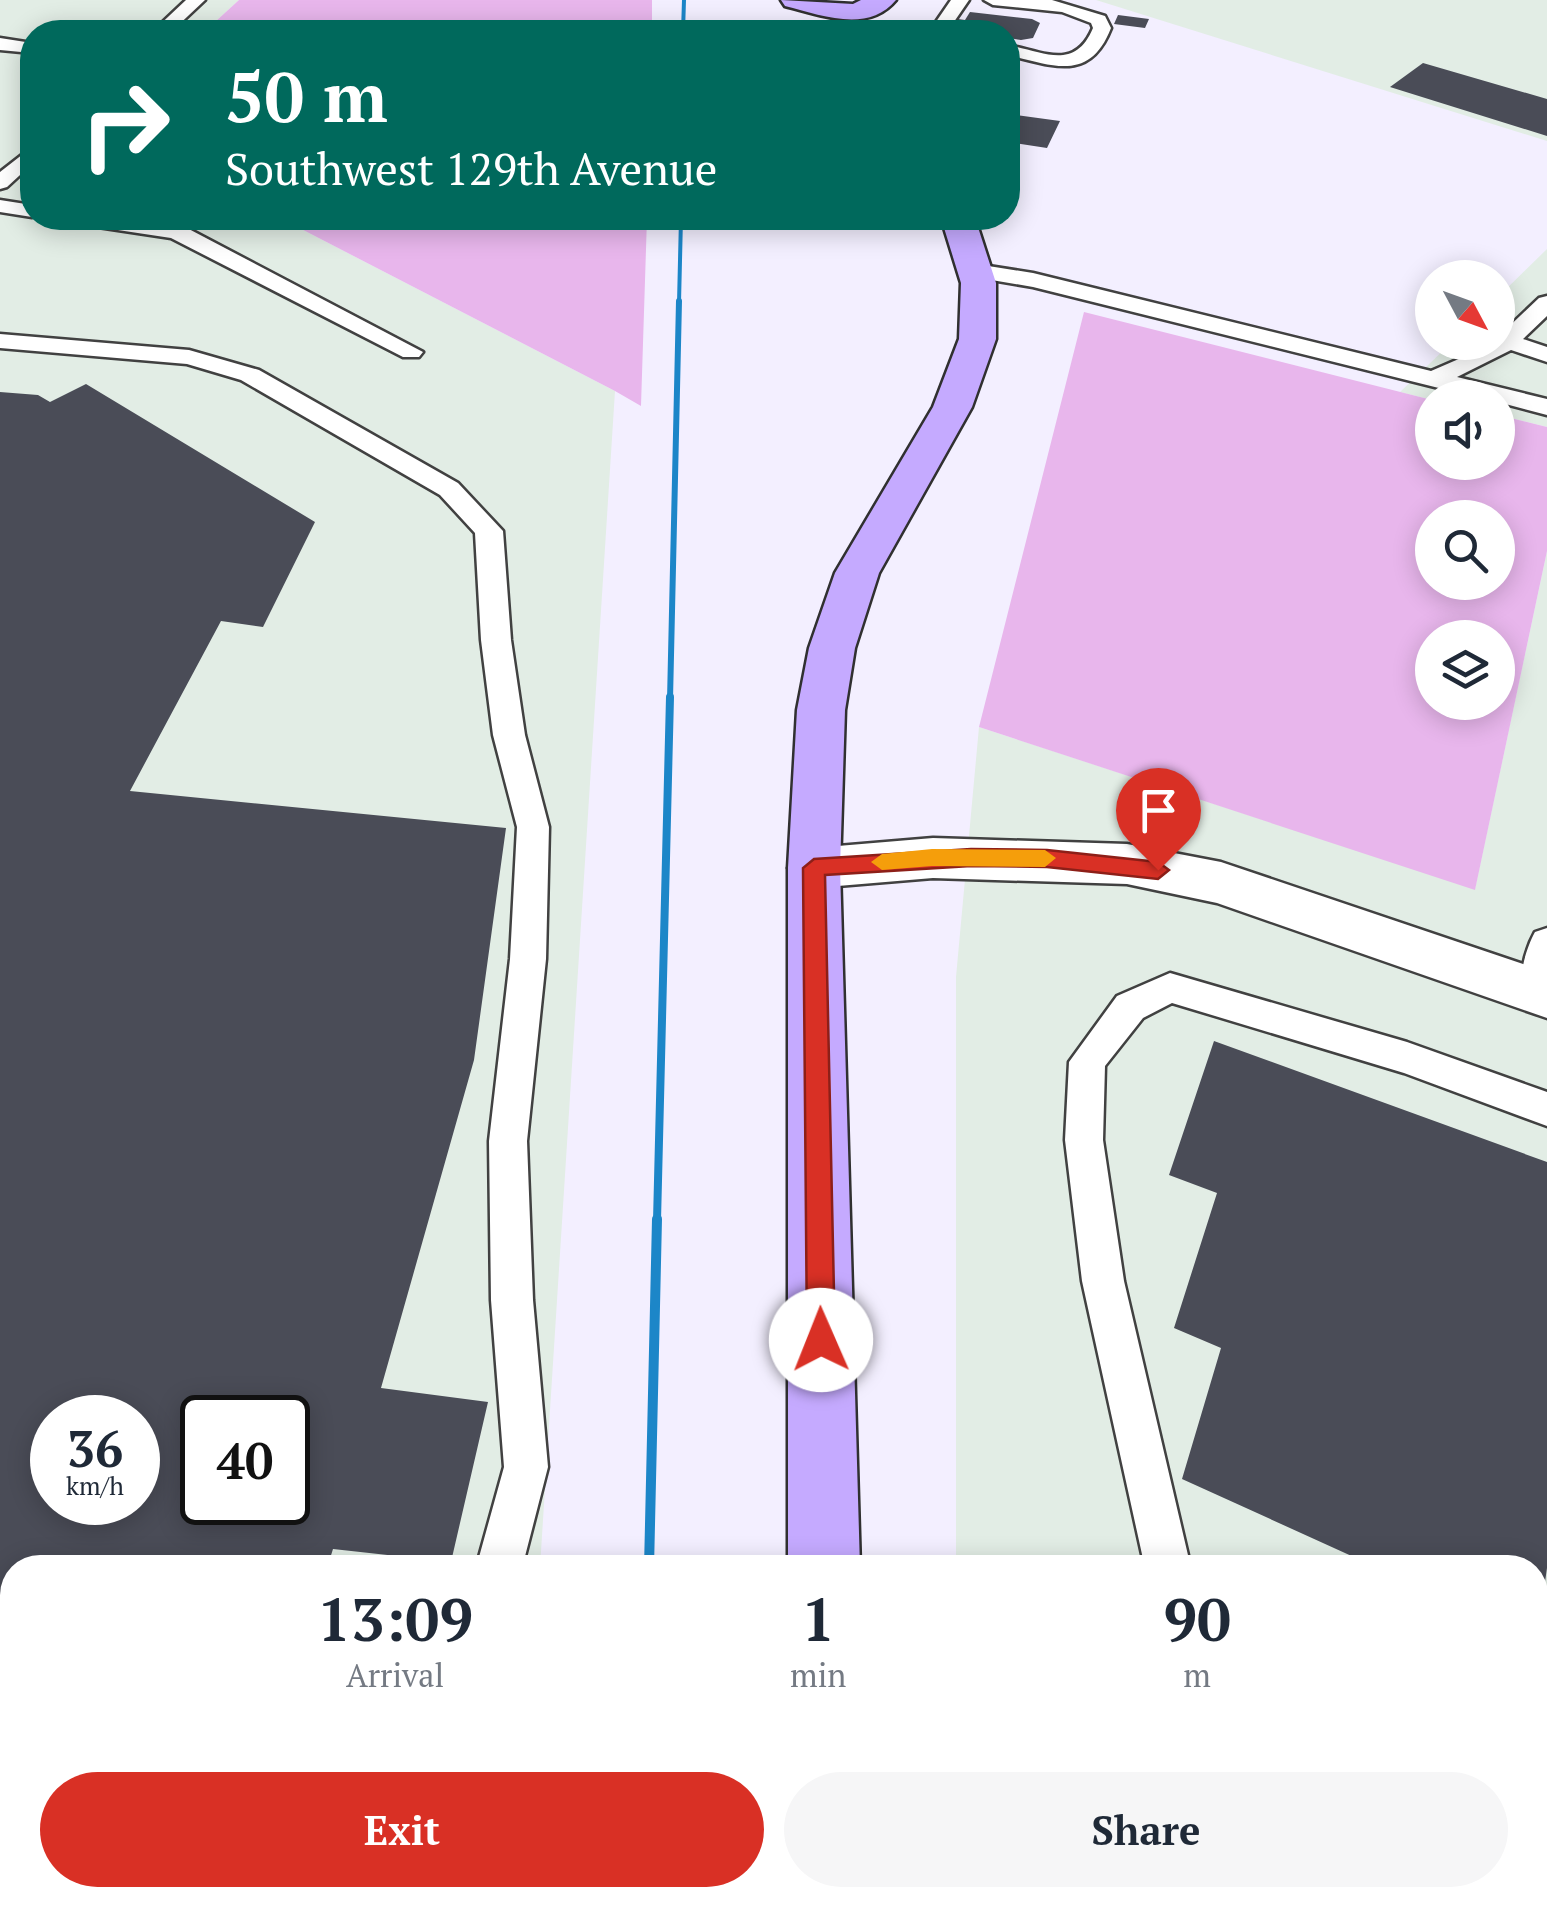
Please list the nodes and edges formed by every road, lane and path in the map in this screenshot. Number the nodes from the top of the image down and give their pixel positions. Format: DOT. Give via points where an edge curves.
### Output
graph roads {
  1 [pos="196,0"];
  2 [pos="795,0"];
  3 [pos="993,0"];
  4 [pos="871,15"];
  5 [pos="175,20"];
  6 [pos="1020,52"];
  7 [pos="20,164"];
  8 [pos="0,183"];
  9 [pos="163,230"];
  10 [pos="962,230"];
  11 [pos="976,270"];
  12 [pos="1547,303"];
  13 [pos="1515,333"];
  14 [pos="0,341"];
  15 [pos="1515,344"];
  16 [pos="411,352"];
  17 [pos="1547,356"];
  18 [pos="1479,360"];
  19 [pos="1434,379"];
  20 [pos="1547,407"];
  21 [pos="814,868"];
  22 [pos="1544,976"];
  23 [pos="1547,1109"];
  24 [pos="502,1555"];
  25 [pos="824,1555"];
  26 [pos="1165,1555"];
  1 -- 5 [label="lane"];
  2 -- 4 [label="street"];
  3 -- 6 [label="lane" via="1068,8 1089,14 1102,28 1090,52 1078,58"];
  7 -- 8 [label="lane"];
  9 -- 16 [label="lane"];
  10 -- 11 [label="street"];
  11 -- 19 [label="lane"];
  11 -- 21 [label="street" via="978,333 955,399 860,566 840,622 821,724"];
  12 -- 13 [label="lane"];
  14 -- 24 [label="lane" via="189,356 250,375 449,489 489,531 509,734 533,827 528,959 508,1141 526,1467"];
  15 -- 17 [label="lane"];
  18 -- 19 [label="lane"];
  19 -- 20 [label="lane"];
  21 -- 22 [label="street" via="932,858 1127,864 1221,883"];
  21 -- 25 [label="street"];
  23 -- 26 [label="lane" via="1406,1058 1170,988 1130,1007 1087,1062 1084,1140 1103,1281"];
}
